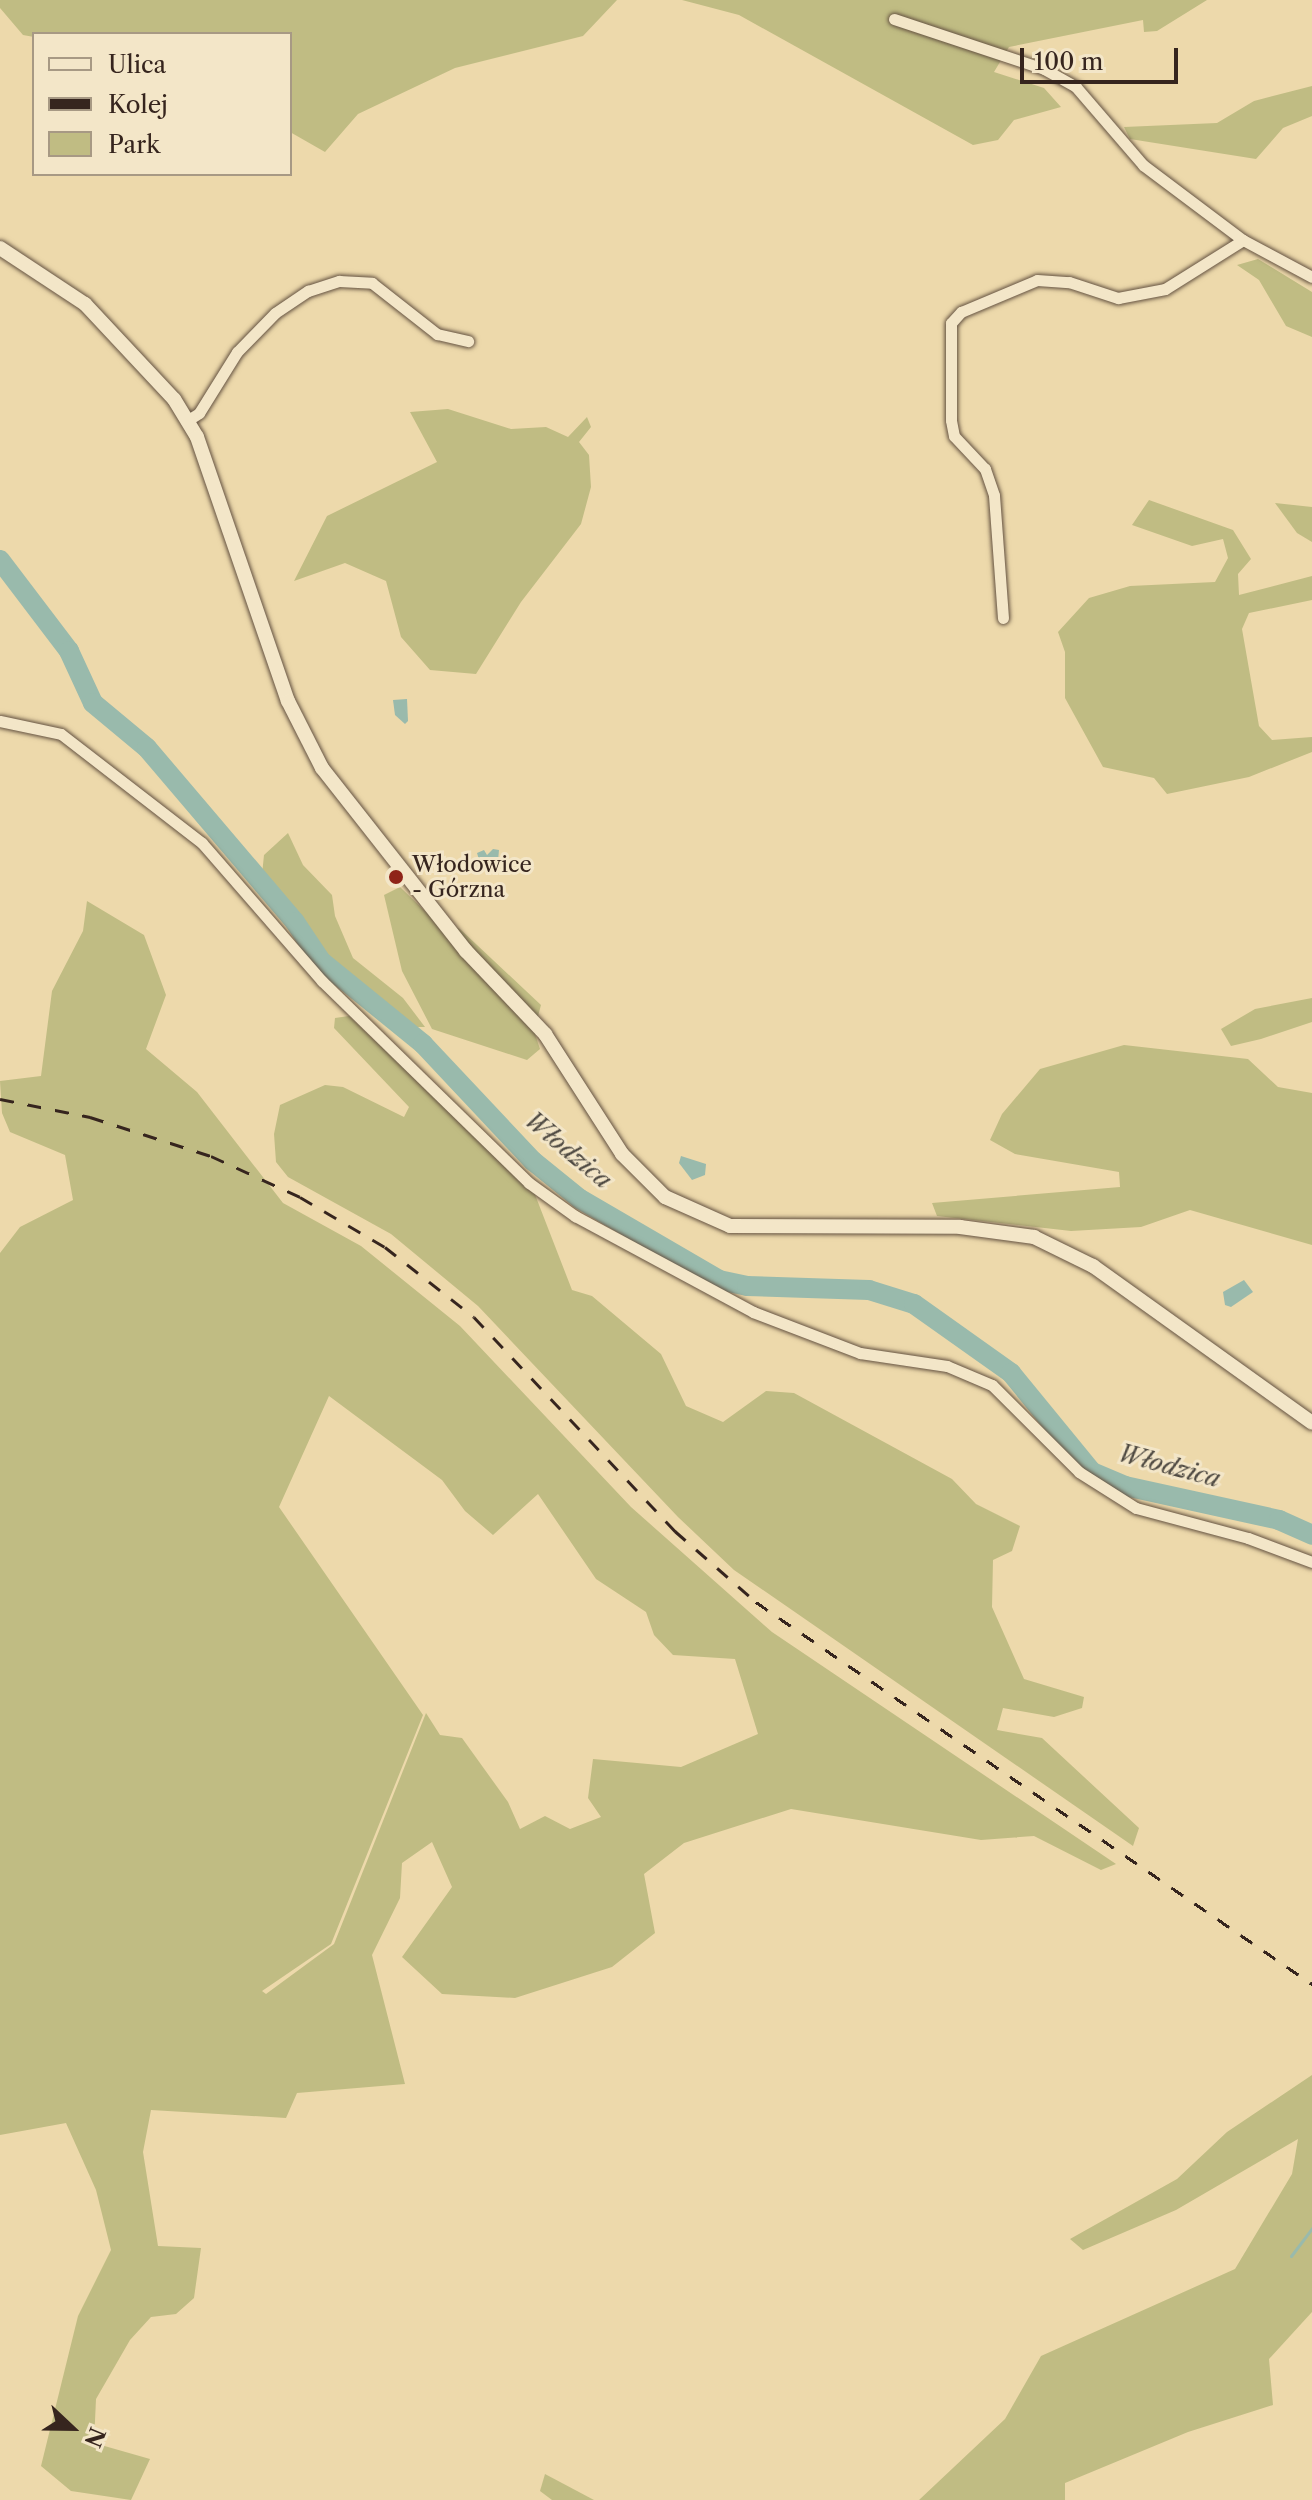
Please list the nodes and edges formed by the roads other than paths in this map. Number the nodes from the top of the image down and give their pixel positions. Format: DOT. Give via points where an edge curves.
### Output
graph roads {
  1 [pos="894,19"];
  2 [pos="1243,240"];
  3 [pos="0,248"];
  4 [pos="1312,277"];
  5 [pos="468,341"];
  6 [pos="188,420"];
  7 [pos="1003,618"];
  8 [pos="0,721"];
  9 [pos="1312,1423"];
  10 [pos="1312,1562"];
  1 -- 2 [label="street" via="1044,69 1076,87 1143,165"];
  2 -- 4 [label="street"];
  2 -- 7 [label="street" via="1165,289 1118,298 1069,282 1037,280 961,312 951,323 951,420 954,436 985,469 994,495"];
  3 -- 6 [label="street" via="85,304 147,365"];
  5 -- 6 [label="street" via="437,334 372,283 358,278 323,285 275,313 199,413"];
  6 -- 9 [label="street" via="210,469 288,701 322,768 466,951 545,1034 622,1154 665,1197 730,1226 960,1227 1033,1237 1093,1266"];
  8 -- 10 [label="street" via="61,734 202,843 322,981 529,1183 586,1223 753,1312 860,1353 947,1366 992,1385 1079,1472 1113,1497 1163,1518 1248,1538"];
}
